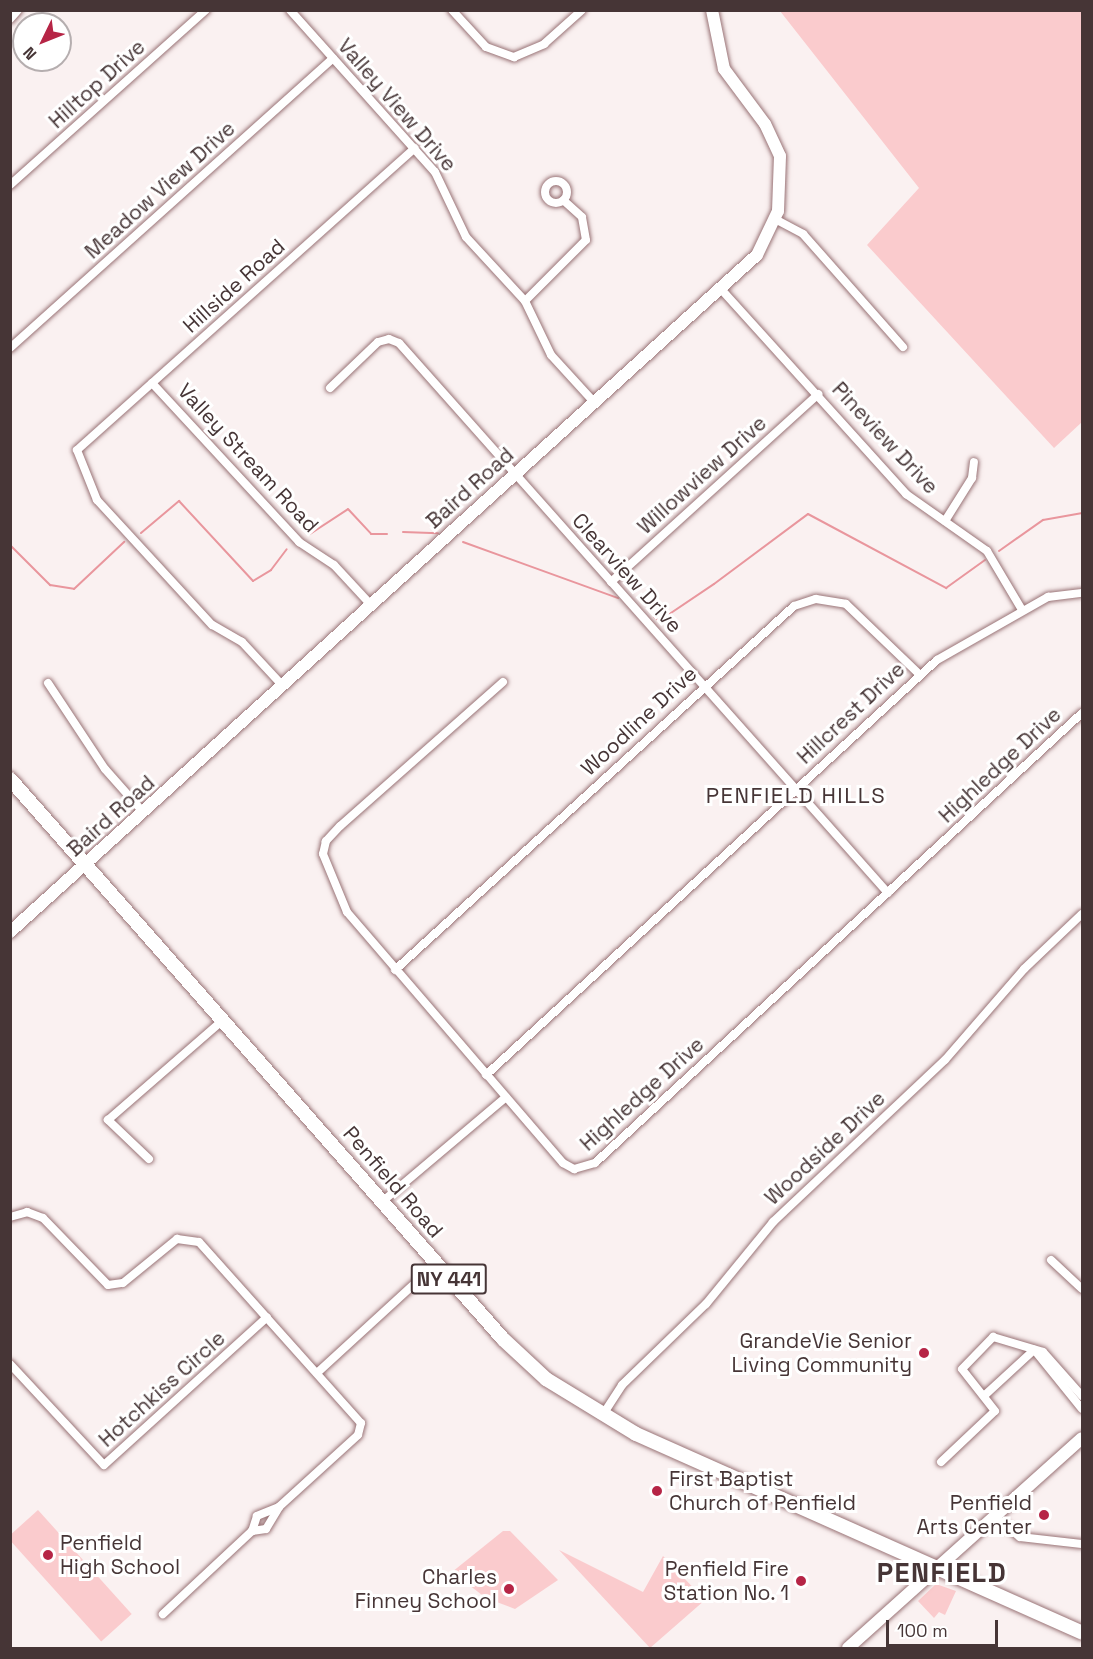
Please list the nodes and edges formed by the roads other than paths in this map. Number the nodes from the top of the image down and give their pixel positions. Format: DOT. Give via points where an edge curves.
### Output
graph roads {
  1 [pos="18,10"];
  2 [pos="206,10"];
  3 [pos="290,10"];
  4 [pos="452,10"];
  5 [pos="582,10"];
  6 [pos="712,10"];
  7 [pos="10,19"];
  8 [pos="333,58"];
  9 [pos="415,148"];
  10 [pos="10,185"];
  11 [pos="563,200"];
  12 [pos="776,219"];
  13 [pos="720,288"];
  14 [pos="525,301"];
  15 [pos="903,347"];
  16 [pos="10,348"];
  17 [pos="152,383"];
  18 [pos="330,388"];
  19 [pos="818,394"];
  20 [pos="593,401"];
  21 [pos="974,462"];
  22 [pos="514,473"];
  23 [pos="945,522"];
  24 [pos="611,582"];
  25 [pos="1083,593"];
  26 [pos="371,604"];
  27 [pos="1022,610"];
  28 [pos="919,674"];
  29 [pos="503,682"];
  30 [pos="48,683"];
  31 [pos="282,685"];
  32 [pos="704,686"];
  33 [pos="1083,713"];
  34 [pos="10,779"];
  35 [pos="795,789"];
  36 [pos="143,813"];
  37 [pos="87,864"];
  38 [pos="888,893"];
  39 [pos="1083,914"];
  40 [pos="10,932"];
  41 [pos="395,970"];
  42 [pos="223,1020"];
  43 [pos="486,1075"];
  44 [pos="506,1097"];
  45 [pos="149,1159"];
  46 [pos="383,1201"];
  47 [pos="10,1217"];
  48 [pos="1051,1260"];
  49 [pos="436,1264"];
  50 [pos="1083,1289"];
  51 [pos="267,1317"];
  52 [pos="1035,1351"];
  53 [pos="10,1364"];
  54 [pos="317,1373"];
  55 [pos="985,1395"];
  56 [pos="1083,1396"];
  57 [pos="1083,1409"];
  58 [pos="602,1416"];
  59 [pos="1083,1438"];
  60 [pos="941,1462"];
  61 [pos="279,1507"];
  62 [pos="996,1517"];
  63 [pos="252,1531"];
  64 [pos="1083,1544"];
  65 [pos="941,1566"];
  66 [pos="163,1614"];
  67 [pos="1083,1633"];
  68 [pos="848,1648"];
  1 -- 7 [label="street"];
  2 -- 10 [label="street, Hilltop Drive"];
  3 -- 8 [label="street, Valley View Drive"];
  4 -- 5 [label="street" via="486,47 514,57 544,45"];
  6 -- 12 [label="street, Baird Road" via="724,69 765,124 780,156"];
  8 -- 9 [label="street, Valley View Drive"];
  8 -- 16 [label="street, Meadow View Drive"];
  9 -- 14 [label="street, Valley View Drive" via="442,182 466,237"];
  9 -- 17 [label="street, Hillside Road"];
  11 -- 14 [label="street" via="582,217 586,240"];
  12 -- 13 [label="street, Baird Road" via="757,255"];
  12 -- 15 [label="street" via="803,234"];
  13 -- 19 [label="street, Pineview Drive"];
  13 -- 20 [label="street, Baird Road"];
  14 -- 20 [label="street, Valley View Drive" via="551,355"];
  17 -- 26 [label="street, Valley Stream Road" via="299,542 334,565"];
  17 -- 31 [label="street, Hillside Road" via="77,450 97,500 212,625 242,642"];
  18 -- 22 [label="street, Clearview Drive" via="378,342 394,340"];
  19 -- 23 [label="street, Pineview Drive" via="906,494"];
  19 -- 24 [label="street, Willowview Drive"];
  20 -- 22 [label="street, Baird Road"];
  21 -- 23 [label="street" via="972,478"];
  22 -- 24 [label="street, Clearview Drive"];
  22 -- 26 [label="street, Baird Road"];
  23 -- 27 [label="street, Pineview Drive" via="987,551"];
  24 -- 32 [label="street, Clearview Drive"];
  25 -- 27 [label="street, Hillcrest Drive" via="1061,593"];
  26 -- 31 [label="street, Baird Road"];
  27 -- 28 [label="street, Hillcrest Drive" via="955,647"];
  28 -- 32 [label="street, Woodline Drive" via="853,608 816,599 784,612"];
  28 -- 35 [label="street, Hillcrest Drive"];
  29 -- 41 [label="street, Highledge Drive" via="324,845 347,912"];
  30 -- 36 [label="street" via="105,769"];
  31 -- 36 [label="street, Baird Road"];
  32 -- 35 [label="street, Clearview Drive"];
  32 -- 41 [label="street, Woodline Drive"];
  33 -- 38 [label="street, Highledge Drive"];
  34 -- 37 [label="main road, Penfield Road / NY 441"];
  35 -- 38 [label="street, Clearview Drive"];
  35 -- 43 [label="street, Hillcrest Drive"];
  36 -- 37 [label="street, Baird Road"];
  37 -- 40 [label="street, Baird Road"];
  37 -- 42 [label="main road, Penfield Road / NY 441"];
  38 -- 44 [label="street, Highledge Drive" via="587,1167 562,1163"];
  39 -- 58 [label="street, Woodside Drive" via="1024,969 945,1060 778,1216 706,1304 622,1385"];
  41 -- 43 [label="street, Highledge Drive"];
  42 -- 45 [label="street" via="108,1120"];
  42 -- 46 [label="main road, Penfield Road / NY 441"];
  43 -- 44 [label="street, Highledge Drive"];
  44 -- 46 [label="street"];
  46 -- 49 [label="main road, Penfield Road / NY 441"];
  47 -- 51 [label="street" via="27,1212 42,1218 108,1285 123,1283 177,1239 195,1240"];
  48 -- 50 [label="street"];
  49 -- 54 [label="street"];
  49 -- 58 [label="main road, Penfield Road / NY 441" via="527,1363"];
  51 -- 53 [label="street, Hotchkiss Circle" via="104,1465"];
  51 -- 54 [label="street"];
  52 -- 55 [label="street"];
  52 -- 55 [label="street" via="990,1338 963,1364"];
  52 -- 56 [label="street" via="1043,1352"];
  52 -- 57 [label="street"];
  54 -- 61 [label="street" via="361,1423 361,1431"];
  55 -- 60 [label="street" via="993,1403 992,1416"];
  58 -- 65 [label="main road, Penfield Road / NY 441"];
  59 -- 62 [label="street"];
  61 -- 63 [label="street" via="257,1516"];
  61 -- 63 [label="street" via="266,1529"];
  62 -- 64 [label="street" via="1010,1532 1035,1542"];
  62 -- 65 [label="street"];
  63 -- 66 [label="street"];
  65 -- 67 [label="main road, Penfield Road / NY 441"];
  65 -- 68 [label="street"];
}
